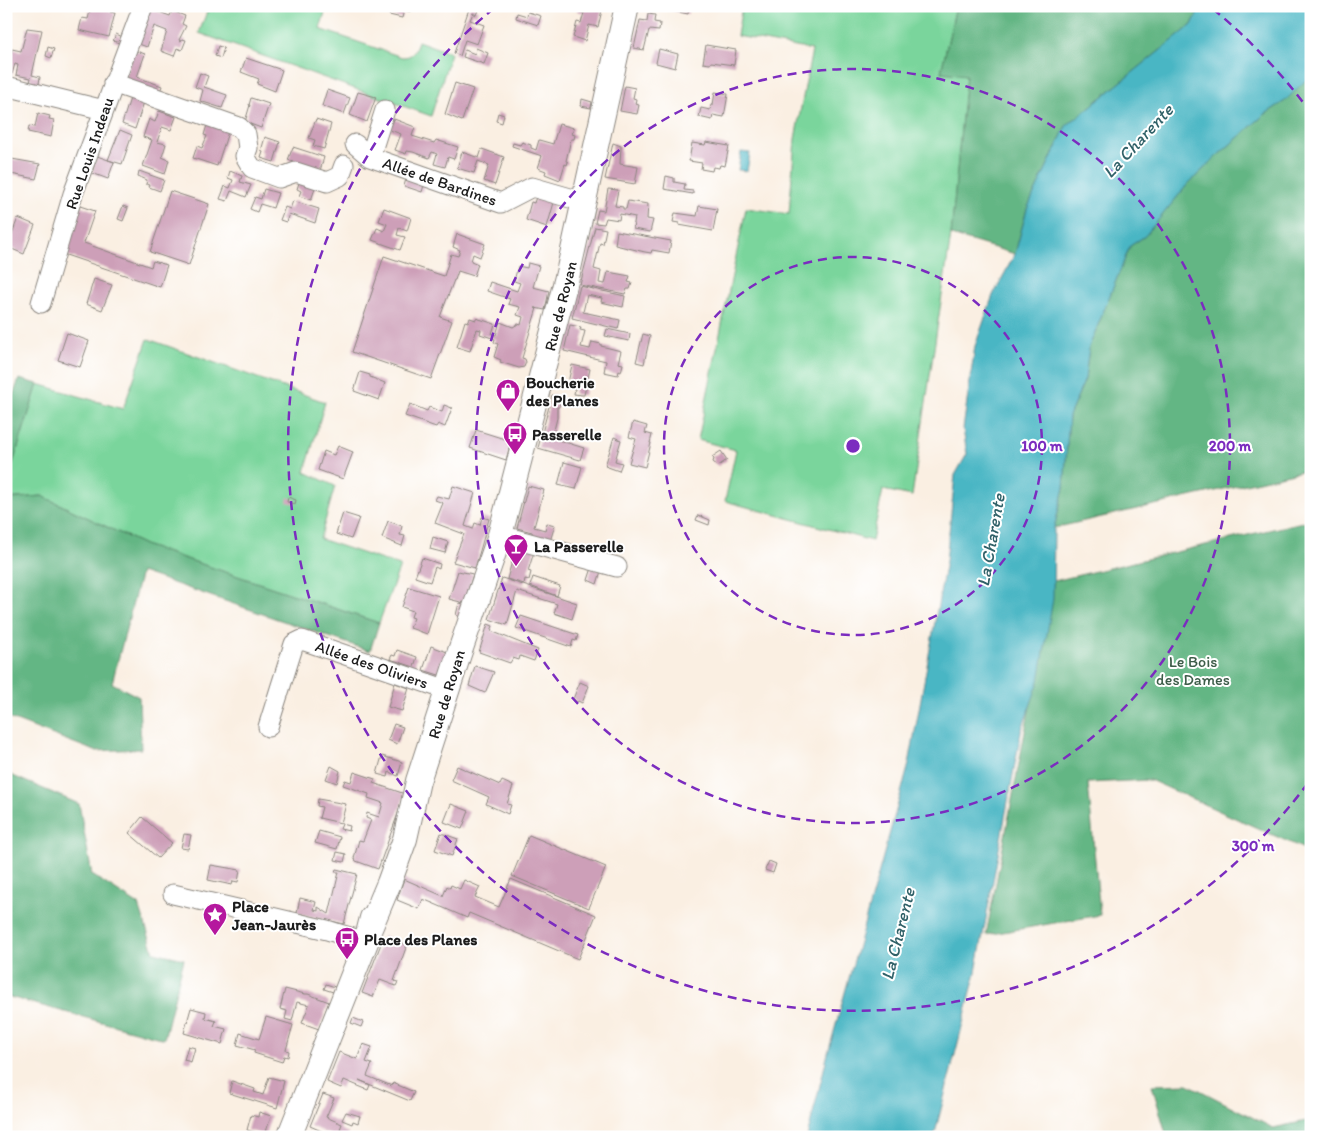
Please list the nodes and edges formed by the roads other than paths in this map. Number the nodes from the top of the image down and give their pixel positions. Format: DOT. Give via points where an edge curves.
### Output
graph roads {
  1 [pos="143,6"];
  2 [pos="627,6"];
  3 [pos="113,83"];
  4 [pos="6,86"];
  5 [pos="104,110"];
  6 [pos="386,110"];
  7 [pos="355,144"];
  8 [pos="370,157"];
  9 [pos="344,165"];
  10 [pos="584,202"];
  11 [pos="41,302"];
  12 [pos="500,535"];
  13 [pos="617,567"];
  14 [pos="448,690"];
  15 [pos="268,727"];
  16 [pos="173,894"];
  17 [pos="367,937"];
  18 [pos="289,1137"];
  1 -- 3 [label="street, Rue Louis Indeau"];
  2 -- 10 [label="main road, Rue de Royan"];
  3 -- 5 [label="street, Rue Louis Indeau"];
  3 -- 9 [label="street" via="239,127 246,134 248,148 245,156 252,168 279,178 296,172 327,182 340,176"];
  4 -- 5 [label="street"];
  5 -- 11 [label="street, Rue Louis Indeau" via="73,194"];
  6 -- 8 [label="street"];
  7 -- 8 [label="street, Allée de Bardines"];
  8 -- 10 [label="street, Allée de Bardines" via="502,204 532,188"];
  10 -- 12 [label="main road, Rue de Royan"];
  12 -- 13 [label="street"];
  12 -- 14 [label="main road, Rue de Royan"];
  14 -- 15 [label="street, Allée des Oliviers" via="302,640 294,644"];
  14 -- 17 [label="main road, Rue de Royan" via="413,801 405,838"];
  16 -- 17 [label="street"];
  17 -- 18 [label="main road, Rue de Royan"];
}
